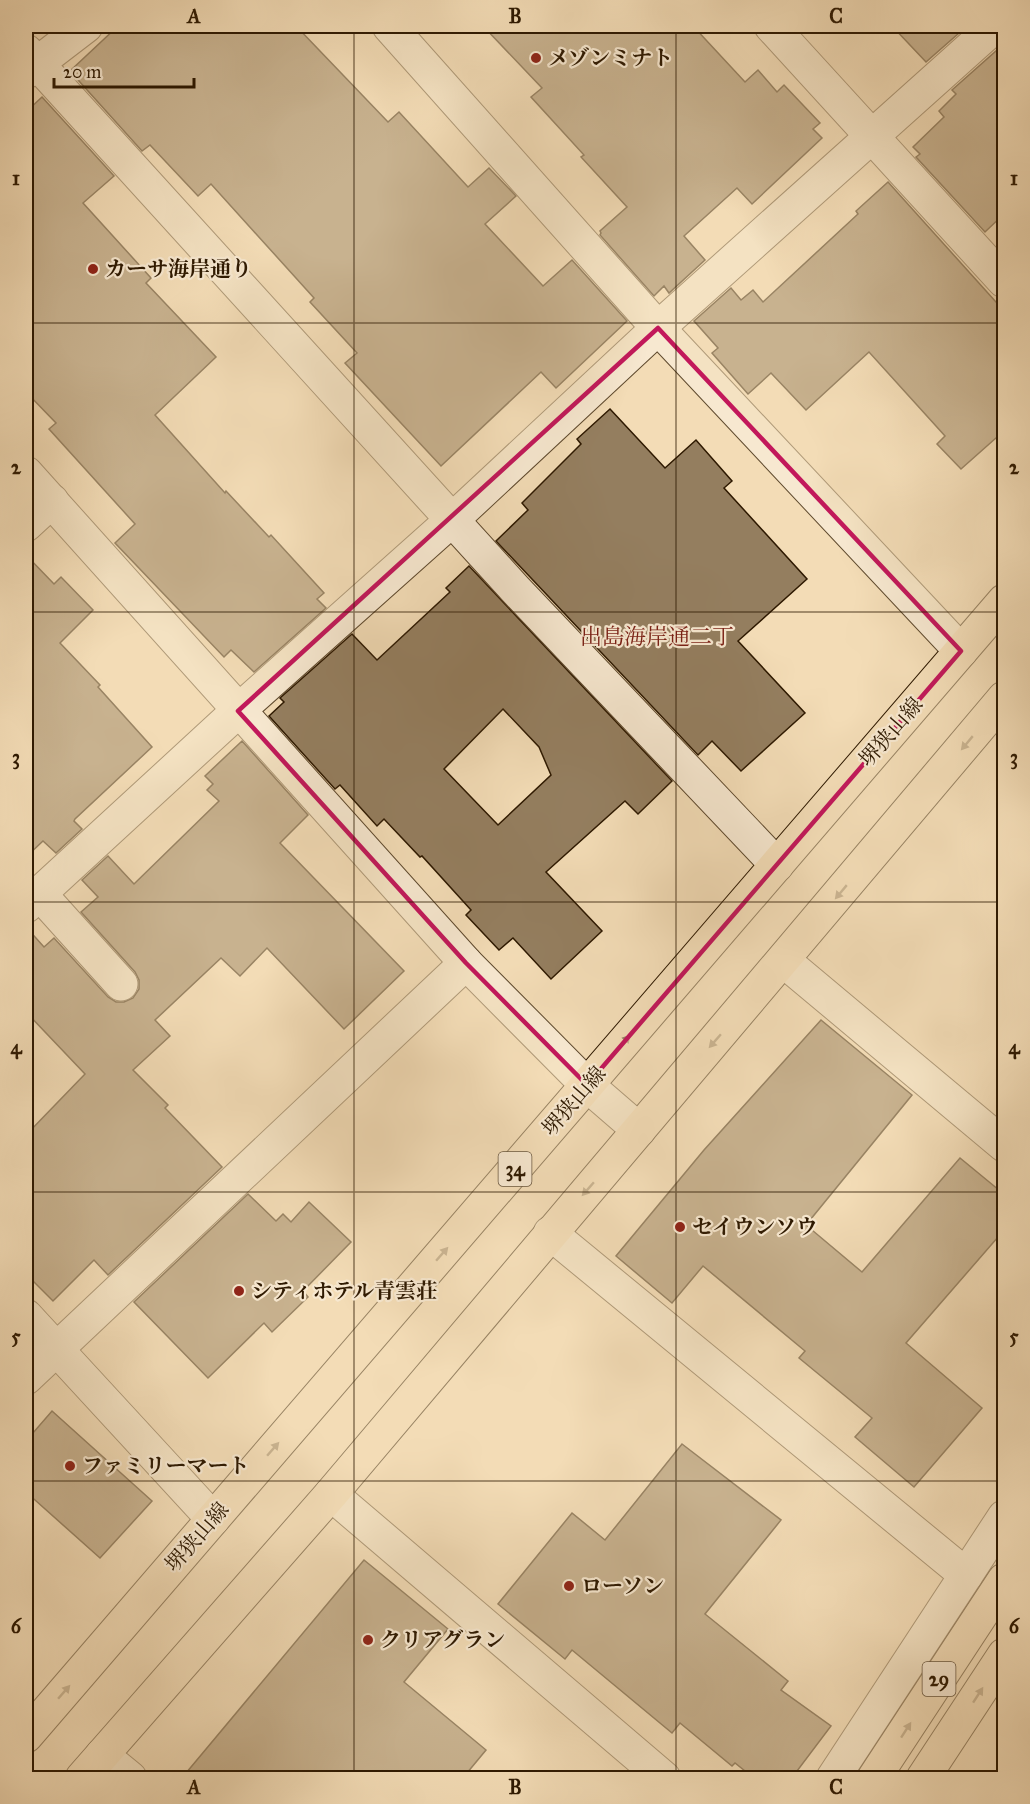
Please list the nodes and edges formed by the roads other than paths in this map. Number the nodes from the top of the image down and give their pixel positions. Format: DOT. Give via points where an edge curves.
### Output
graph roads {
  1 [pos="86,26"];
  2 [pos="389,26"];
  3 [pos="771,26"];
  4 [pos="995,26"];
  5 [pos="30,62"];
  6 [pos="872,137"];
  7 [pos="1005,281"];
  8 [pos="658,328"];
  9 [pos="26,473"];
  10 [pos="52,501"];
  11 [pos="452,520"];
  12 [pos="26,525"];
  13 [pos="1005,601"];
  14 [pos="961,651"];
  15 [pos="1005,698"];
  16 [pos="238,711"];
  17 [pos="777,865"];
  18 [pos="32,899"];
  19 [pos="784,961"];
  20 [pos="466,963"];
  21 [pos="121,984"];
  22 [pos="587,1085"];
  23 [pos="639,1130"];
  24 [pos="1005,1145"];
  25 [pos="550,1233"];
  26 [pos="26,1316"];
  27 [pos="57,1350"];
  28 [pos="26,1378"];
  29 [pos="331,1494"];
  30 [pos="1005,1517"];
  31 [pos="213,1519"];
  32 [pos="966,1575"];
  33 [pos="1005,1580"];
  34 [pos="1005,1655"];
  35 [pos="26,1736"];
  36 [pos="92,1767"];
  37 [pos="130,1779"];
  38 [pos="664,1779"];
  39 [pos="833,1779"];
  40 [pos="874,1779"];
  41 [pos="923,1779"];
  1 -- 5 [label="street"];
  2 -- 8 [label="street"];
  3 -- 6 [label="street"];
  4 -- 6 [label="street"];
  5 -- 11 [label="street"];
  6 -- 7 [label="street"];
  6 -- 8 [label="street"];
  8 -- 11 [label="street"];
  8 -- 14 [label="street"];
  9 -- 10 [label="street"];
  10 -- 12 [label="street"];
  10 -- 16 [label="street"];
  11 -- 16 [label="street"];
  11 -- 17 [label="street"];
  13 -- 14 [label="main road, 堺狭山線 / 34"];
  14 -- 17 [label="main road, 堺狭山線 / 34"];
  15 -- 19 [label="main road, one-way"];
  16 -- 18 [label="street"];
  16 -- 20 [label="street"];
  22 -- 17 [label="main road, 堺狭山線 / 34, one-way"];
  18 -- 21 [label="street"];
  19 -- 23 [label="main road, one-way"];
  19 -- 24 [label="street"];
  20 -- 22 [label="street"];
  20 -- 27 [label="street"];
  22 -- 23 [label="street"];
  31 -- 22 [label="main road, 堺狭山線 / 34, one-way"];
  23 -- 25 [label="main road, one-way"];
  25 -- 29 [label="main road"];
  25 -- 32 [label="street"];
  26 -- 27 [label="street"];
  27 -- 28 [label="street"];
  27 -- 31 [label="street"];
  29 -- 36 [label="main road"];
  29 -- 38 [label="street"];
  30 -- 32 [label="street"];
  35 -- 31 [label="main road, 堺狭山線 / 34, one-way"];
  32 -- 39 [label="street"];
  40 -- 33 [label="main road, 29, one-way"];
  41 -- 34 [label="main road, one-way"];
  36 -- 37 [label="street"];
}
